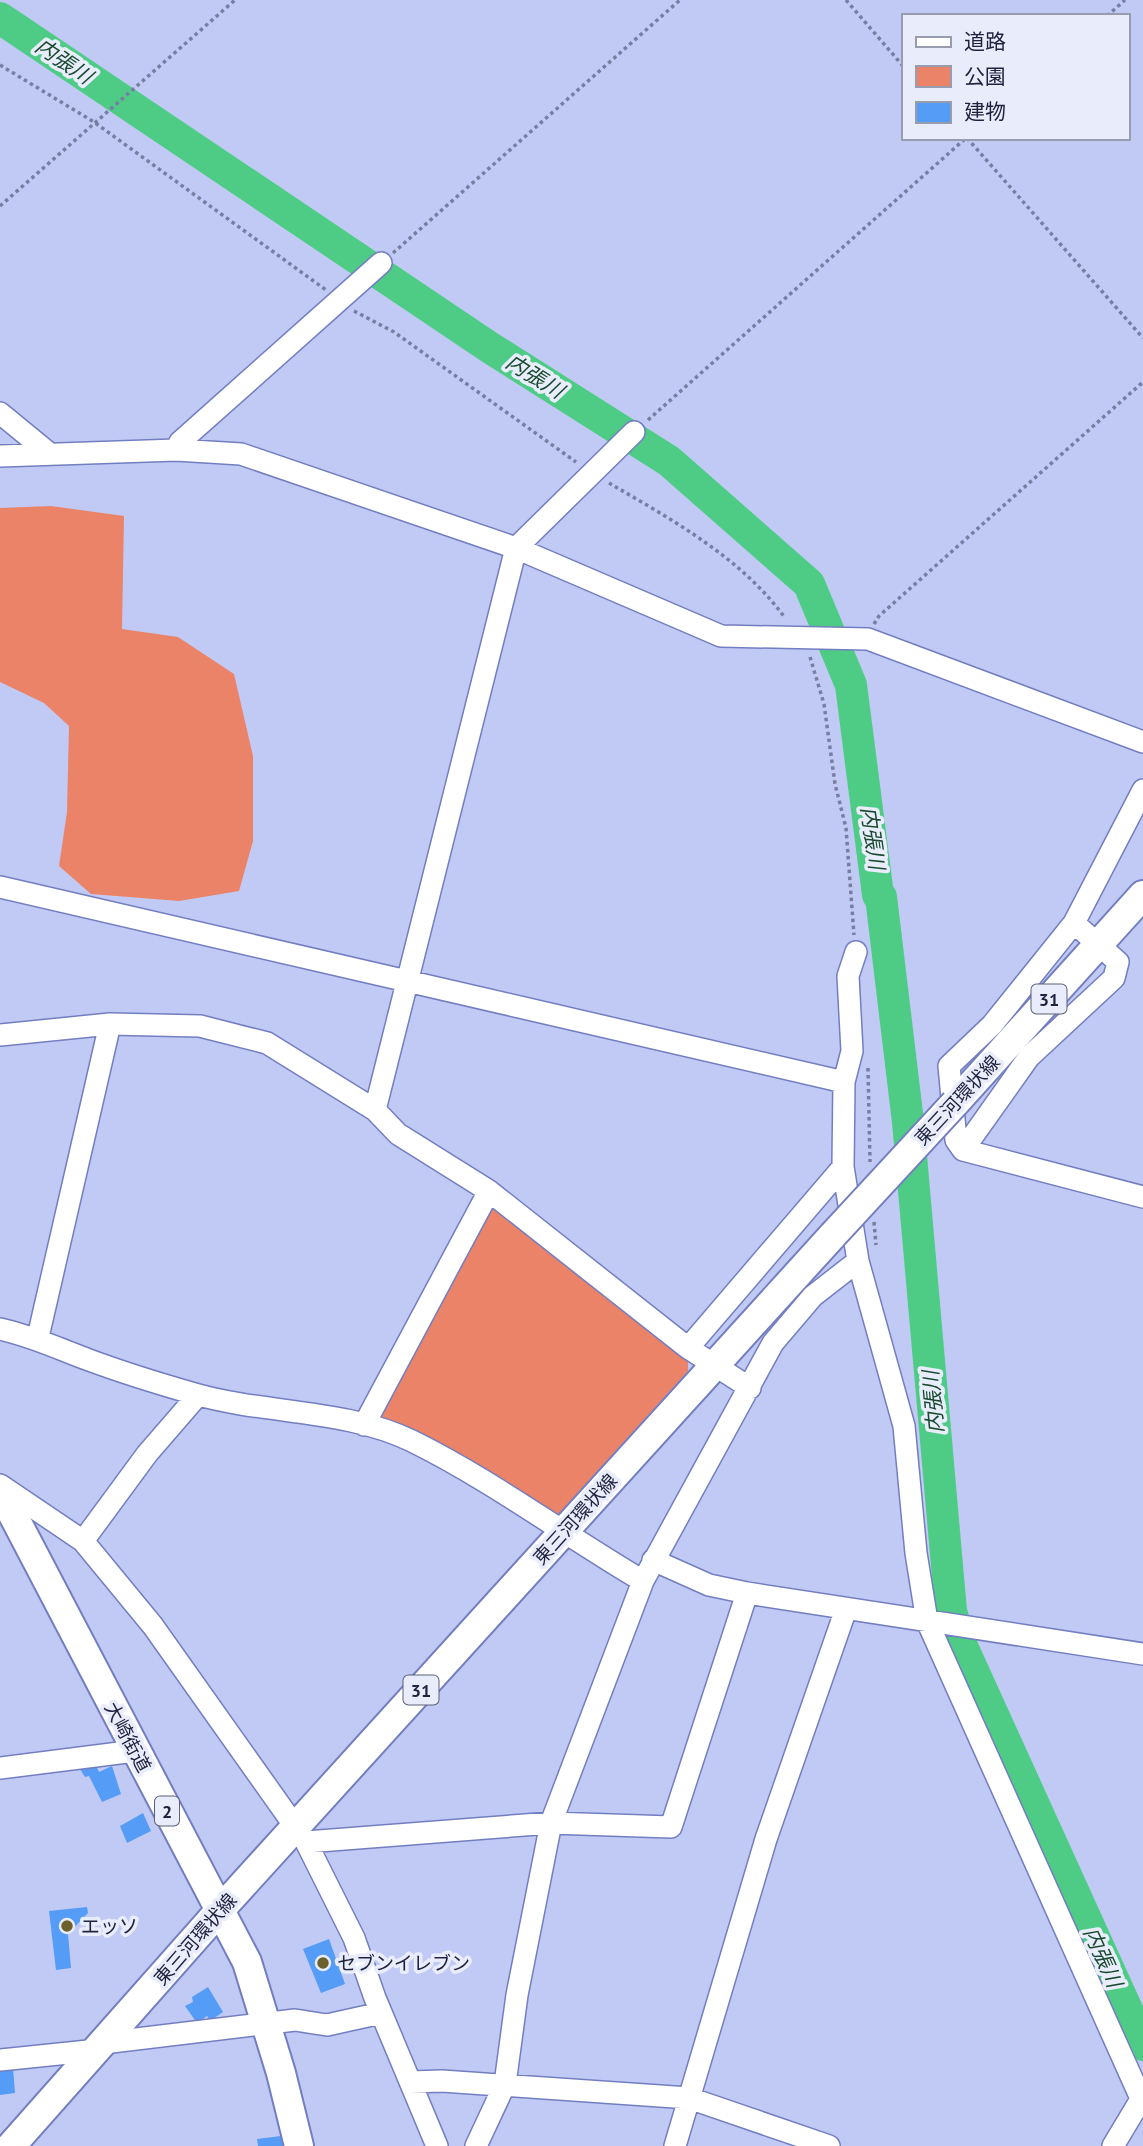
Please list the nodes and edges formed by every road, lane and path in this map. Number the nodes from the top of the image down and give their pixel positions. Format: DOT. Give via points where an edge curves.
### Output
graph roads {
  1 [pos="235,0"];
  2 [pos="680,0"];
  3 [pos="846,0"];
  4 [pos="1125,0"];
  5 [pos="1109,14"];
  6 [pos="0,65"];
  7 [pos="902,65"];
  8 [pos="94,122"];
  9 [pos="964,140"];
  10 [pos="968,140"];
  11 [pos="0,206"];
  12 [pos="381,263"];
  13 [pos="341,301"];
  14 [pos="1143,338"];
  15 [pos="1143,382"];
  16 [pos="0,413"];
  17 [pos="634,432"];
  18 [pos="176,450"];
  19 [pos="50,454"];
  20 [pos="0,456"];
  21 [pos="590,472"];
  22 [pos="516,548"];
  23 [pos="862,637"];
  24 [pos="800,638"];
  25 [pos="1143,742"];
  26 [pos="1143,790"];
  27 [pos="0,887"];
  28 [pos="1143,895"];
  29 [pos="1074,923"];
  30 [pos="1100,944"];
  31 [pos="856,952"];
  32 [pos="408,981"];
  33 [pos="110,1024"];
  34 [pos="0,1035"];
  35 [pos="868,1061"];
  36 [pos="844,1082"];
  37 [pos="375,1110"];
  38 [pos="963,1150"];
  39 [pos="843,1167"];
  40 [pos="489,1191"];
  41 [pos="872,1193"];
  42 [pos="1143,1197"];
  43 [pos="877,1247"];
  44 [pos="858,1261"];
  45 [pos="0,1329"];
  46 [pos="37,1337"];
  47 [pos="688,1348"];
  48 [pos="714,1366"];
  49 [pos="750,1388"];
  50 [pos="198,1395"];
  51 [pos="364,1425"];
  52 [pos="0,1488"];
  53 [pos="565,1530"];
  54 [pos="83,1541"];
  55 [pos="653,1560"];
  56 [pos="643,1581"];
  57 [pos="747,1592"];
  58 [pos="846,1609"];
  59 [pos="927,1621"];
  60 [pos="1143,1654"];
  61 [pos="135,1751"];
  62 [pos="0,1768"];
  63 [pos="551,1824"];
  64 [pos="300,1836"];
  65 [pos="220,1910"];
  66 [pos="381,2013"];
  67 [pos="266,2024"];
  68 [pos="101,2047"];
  69 [pos="0,2060"];
  70 [pos="410,2082"];
  71 [pos="505,2084"];
  72 [pos="690,2098"];
  73 [pos="1142,2100"];
  74 [pos="10,2146"];
  75 [pos="299,2146"];
  76 [pos="437,2146"];
  77 [pos="476,2146"];
  78 [pos="676,2146"];
  79 [pos="829,2146"];
  80 [pos="1113,2146"];
  1 -- 8 [label="path"];
  2 -- 12 [label="path"];
  3 -- 7 [label="path"];
  4 -- 5 [label="path"];
  6 -- 8 [label="path"];
  8 -- 11 [label="path"];
  8 -- 13 [label="path"];
  9 -- 17 [label="path"];
  10 -- 14 [label="path"];
  12 -- 13 [label="street"];
  13 -- 18 [label="street" via="238,388"];
  13 -- 21 [label="path" via="394,332"];
  15 -- 23 [label="path" via="879,616"];
  16 -- 19 [label="street"];
  17 -- 21 [label="street"];
  18 -- 19 [label="street"];
  18 -- 22 [label="street" via="241,454"];
  19 -- 20 [label="street"];
  21 -- 22 [label="street"];
  21 -- 24 [label="path" via="669,520 753,581"];
  22 -- 24 [label="street" via="721,636"];
  22 -- 32 [label="street"];
  23 -- 24 [label="street"];
  23 -- 25 [label="street"];
  24 -- 31 [label="path" via="824,704 846,828"];
  26 -- 29 [label="street"];
  27 -- 32 [label="street"];
  28 -- 30 [label="main road, 東三河環状線 / 31"];
  29 -- 30 [label="street"];
  29 -- 38 [label="street" via="992,1025 949,1066 956,1140"];
  30 -- 38 [label="street" via="1118,962 1114,978 1029,1057"];
  30 -- 41 [label="main road, 東三河環状線 / 31, bridge"];
  31 -- 36 [label="street" via="848,976 852,1051"];
  32 -- 36 [label="street"];
  32 -- 37 [label="street"];
  33 -- 34 [label="street"];
  33 -- 37 [label="street" via="200,1026 267,1043"];
  33 -- 46 [label="street"];
  35 -- 41 [label="path"];
  36 -- 39 [label="street"];
  37 -- 40 [label="street" via="398,1134"];
  38 -- 42 [label="street"];
  39 -- 44 [label="street"];
  39 -- 47 [label="street"];
  40 -- 47 [label="street"];
  40 -- 51 [label="street"];
  41 -- 43 [label="path"];
  41 -- 48 [label="main road, 東三河環状線 / 31, bridge"];
  44 -- 49 [label="street" via="813,1296 773,1343"];
  44 -- 59 [label="street" via="904,1426"];
  45 -- 46 [label="street"];
  46 -- 50 [label="street" via="90,1360"];
  47 -- 48 [label="street"];
  48 -- 49 [label="street"];
  48 -- 53 [label="main road, 東三河環状線 / 31"];
  49 -- 55 [label="street"];
  50 -- 51 [label="street"];
  50 -- 54 [label="street" via="147,1454"];
  51 -- 53 [label="street" via="411,1441"];
  52 -- 54 [label="street"];
  52 -- 61 [label="main road, 大崎街道 / 2"];
  53 -- 56 [label="street"];
  53 -- 64 [label="main road, 東三河環状線 / 31"];
  54 -- 64 [label="street" via="153,1626"];
  55 -- 56 [label="street"];
  55 -- 57 [label="street" via="709,1585"];
  56 -- 63 [label="street"];
  57 -- 58 [label="street"];
  57 -- 63 [label="street" via="671,1826"];
  58 -- 59 [label="street"];
  58 -- 72 [label="street" via="766,1839"];
  59 -- 60 [label="street"];
  59 -- 73 [label="street"];
  61 -- 62 [label="street"];
  61 -- 65 [label="main road, 大崎街道 / 2"];
  63 -- 64 [label="street"];
  63 -- 71 [label="street" via="517,1994"];
  64 -- 65 [label="main road, 東三河環状線 / 31"];
  64 -- 66 [label="street" via="354,1938"];
  65 -- 67 [label="main road, 大崎街道 / 2" via="247,1962"];
  65 -- 68 [label="main road, 東三河環状線 / 31"];
  66 -- 67 [label="street" via="327,2025 295,2020"];
  66 -- 70 [label="street"];
  67 -- 68 [label="street"];
  67 -- 75 [label="main road, 大崎街道 / 2"];
  68 -- 69 [label="street"];
  68 -- 74 [label="main road, 東三河環状線 / 31"];
  70 -- 71 [label="street"];
  70 -- 76 [label="street"];
  71 -- 72 [label="street"];
  71 -- 77 [label="street"];
  72 -- 78 [label="street"];
  72 -- 79 [label="street"];
  73 -- 80 [label="street"];
}
